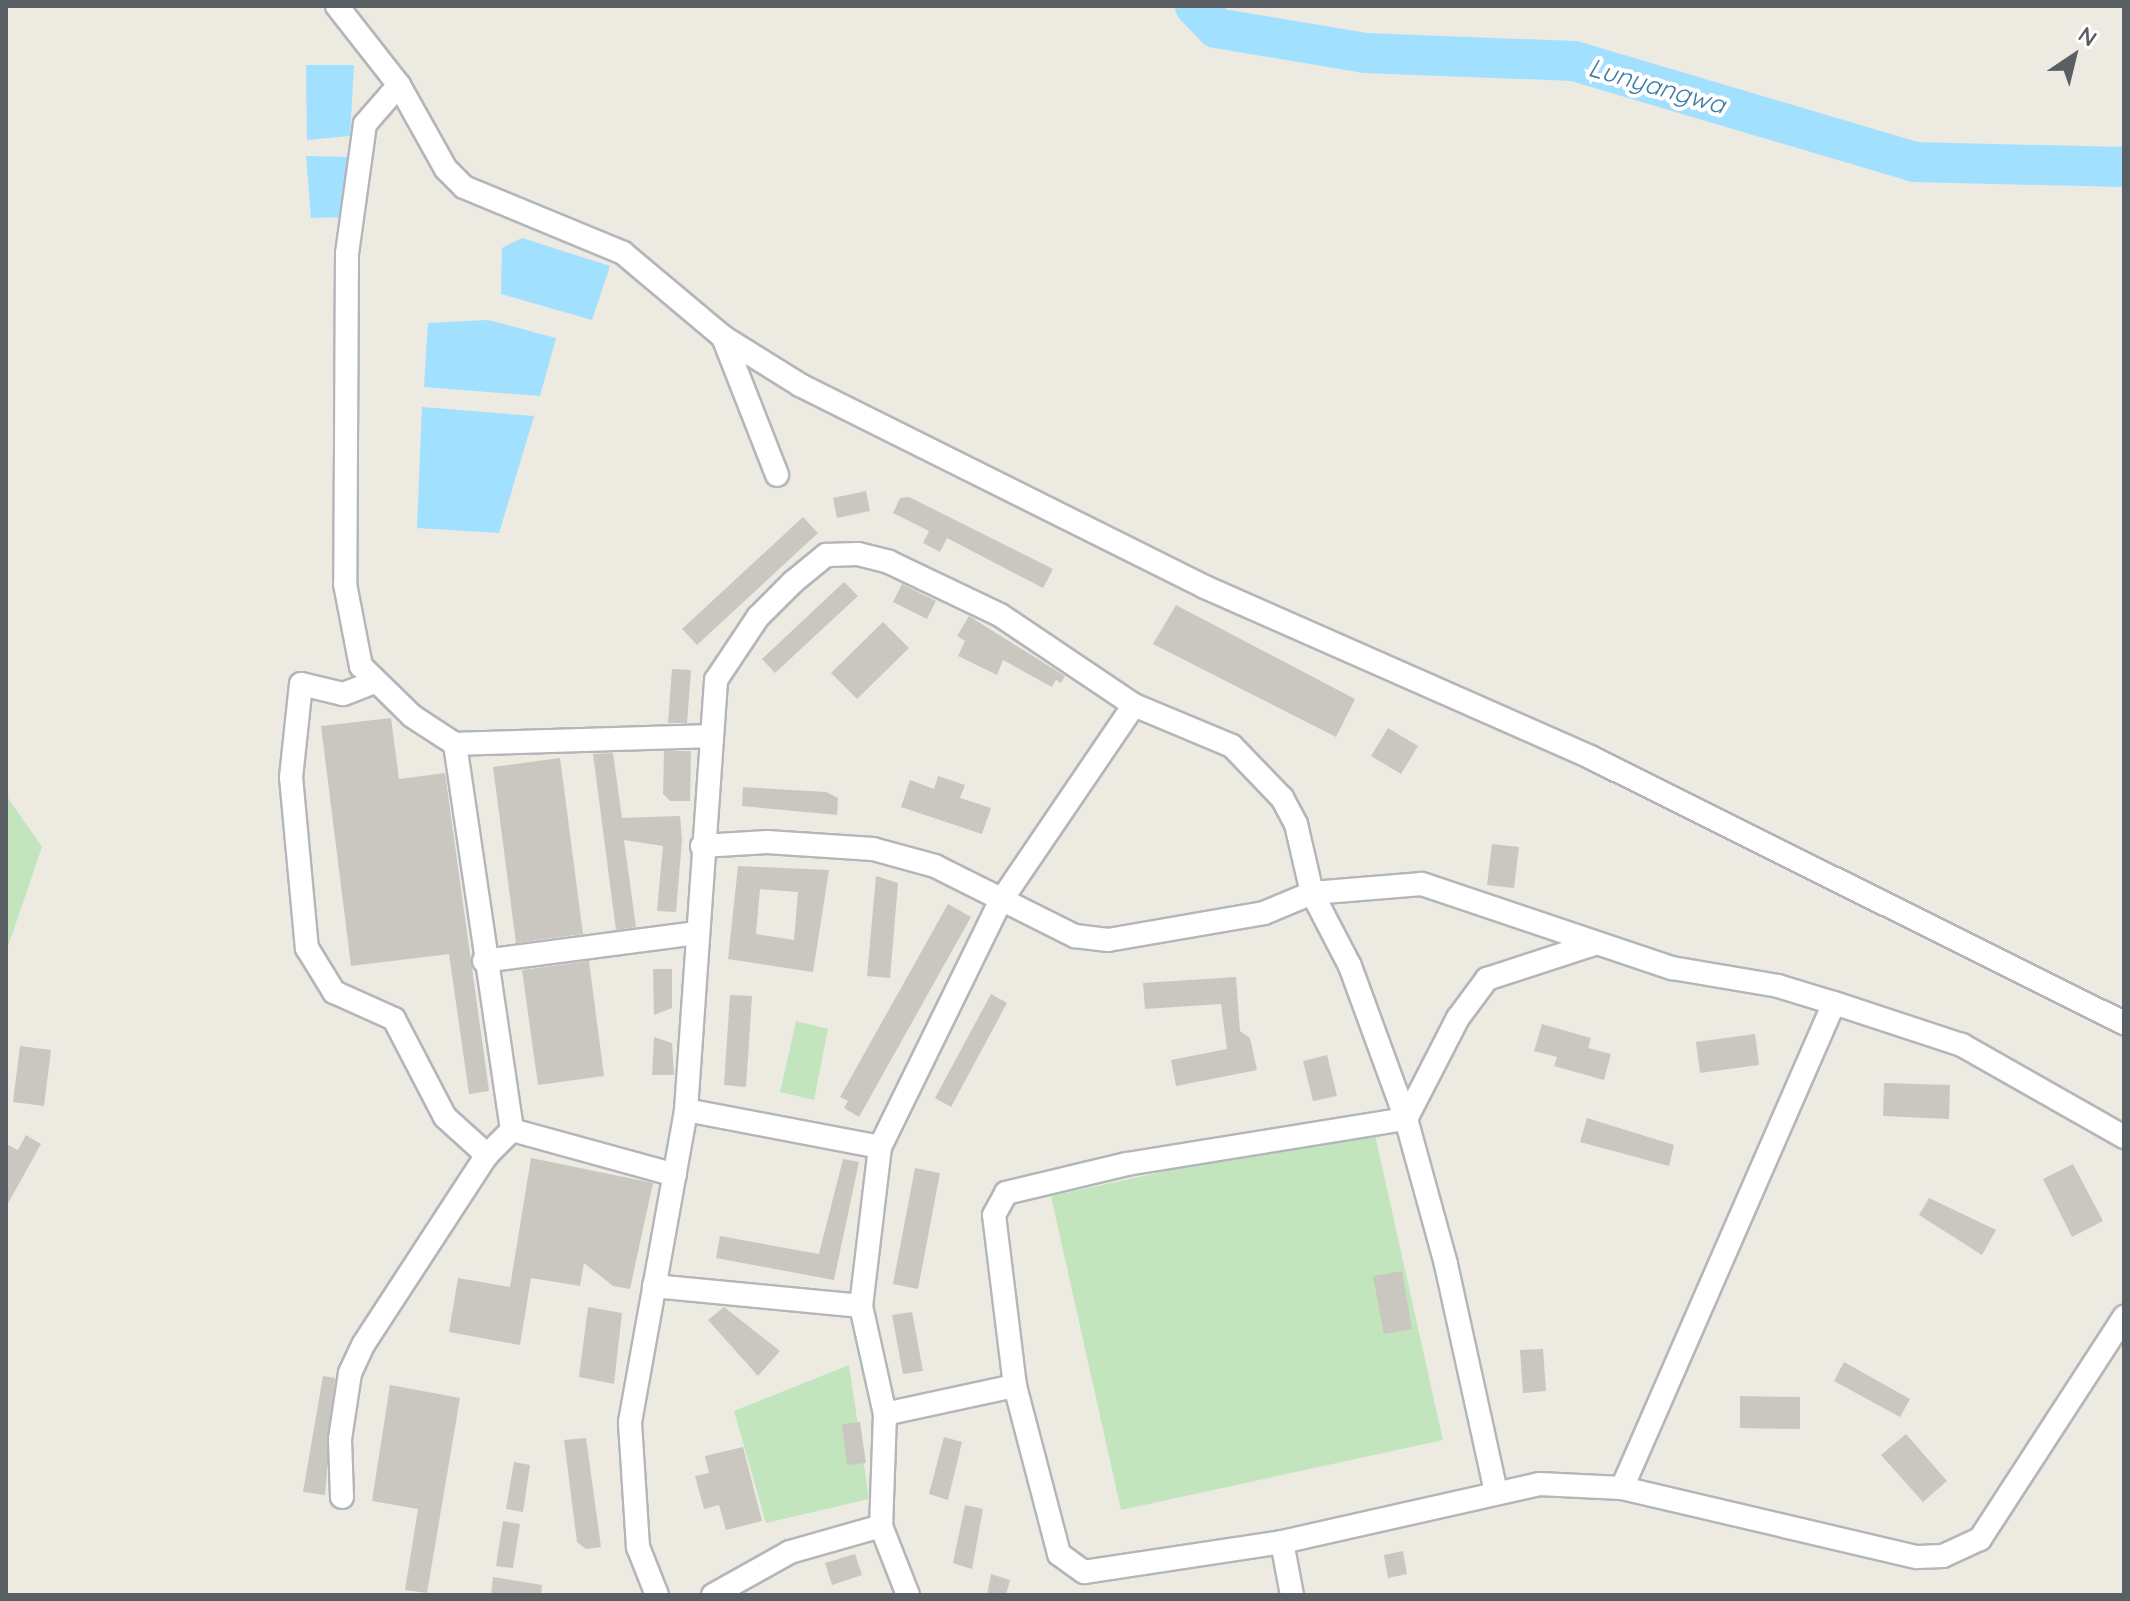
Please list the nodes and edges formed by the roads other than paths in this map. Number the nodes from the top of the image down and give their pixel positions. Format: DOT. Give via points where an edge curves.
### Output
graph roads {
  1 [pos="337,6"];
  2 [pos="399,85"];
  3 [pos="723,337"];
  4 [pos="777,475"];
  5 [pos="372,683"];
  6 [pos="1134,705"];
  7 [pos="710,736"];
  8 [pos="455,744"];
  9 [pos="702,846"];
  10 [pos="1312,893"];
  11 [pos="1000,902"];
  12 [pos="697,933"];
  13 [pos="1594,944"];
  14 [pos="484,961"];
  15 [pos="1834,1003"];
  16 [pos="2124,1023"];
  17 [pos="686,1110"];
  18 [pos="1406,1119"];
  19 [pos="512,1130"];
  20 [pos="2124,1137"];
  21 [pos="880,1147"];
  22 [pos="487,1155"];
  23 [pos="675,1175"];
  24 [pos="654,1286"];
  25 [pos="861,1306"];
  26 [pos="2124,1317"];
  27 [pos="1015,1386"];
  28 [pos="885,1414"];
  29 [pos="1622,1488"];
  30 [pos="1496,1492"];
  31 [pos="342,1497"];
  32 [pos="881,1526"];
  33 [pos="1282,1542"];
  34 [pos="657,1595"];
  35 [pos="713,1595"];
  36 [pos="908,1595"];
  37 [pos="1292,1595"];
  1 -- 2 [label="street"];
  2 -- 3 [label="street" via="446,169 464,187 623,253"];
  2 -- 5 [label="street" via="365,124 347,253 345,584 353,641"];
  3 -- 4 [label="street"];
  3 -- 16 [label="street" via="800,385 1205,587 1590,757"];
  5 -- 8 [label="street"];
  5 -- 22 [label="street" via="343,694 301,684 291,777 307,948 334,992 394,1019 445,1117"];
  6 -- 7 [label="street" via="1049,644 925,578 858,554 826,555 758,617 729,656 716,680"];
  6 -- 10 [label="street" via="1163,722 1211,734 1261,773 1296,824"];
  6 -- 11 [label="street"];
  7 -- 8 [label="street"];
  7 -- 9 [label="street"];
  8 -- 14 [label="street"];
  9 -- 11 [label="street" via="767,842 873,849 935,866"];
  9 -- 12 [label="street"];
  10 -- 11 [label="street" via="1264,913 1108,940 1075,936"];
  10 -- 13 [label="street" via="1434,886"];
  10 -- 18 [label="street" via="1350,966"];
  11 -- 21 [label="street"];
  12 -- 14 [label="street"];
  12 -- 17 [label="street"];
  13 -- 15 [label="street"];
  13 -- 18 [label="street" via="1487,979 1458,1018"];
  14 -- 19 [label="street"];
  15 -- 20 [label="street" via="1962,1045"];
  15 -- 29 [label="street"];
  17 -- 21 [label="street"];
  17 -- 23 [label="street"];
  18 -- 27 [label="street" via="1127,1164 1006,1193 994,1215"];
  18 -- 30 [label="street" via="1446,1264"];
  19 -- 22 [label="street"];
  19 -- 23 [label="street"];
  21 -- 25 [label="street"];
  22 -- 31 [label="street" via="350,1373 340,1439"];
  23 -- 24 [label="street"];
  24 -- 25 [label="street"];
  24 -- 34 [label="street" via="630,1422 638,1547"];
  25 -- 28 [label="street"];
  26 -- 29 [label="street" via="1980,1539 1943,1556 1917,1557"];
  27 -- 28 [label="street"];
  27 -- 33 [label="street" via="1038,1486 1059,1554 1069,1566 1084,1572"];
  28 -- 32 [label="street"];
  29 -- 30 [label="street" via="1570,1482"];
  30 -- 33 [label="street"];
  32 -- 35 [label="street" via="790,1552"];
  32 -- 36 [label="street"];
  33 -- 37 [label="street"];
}
